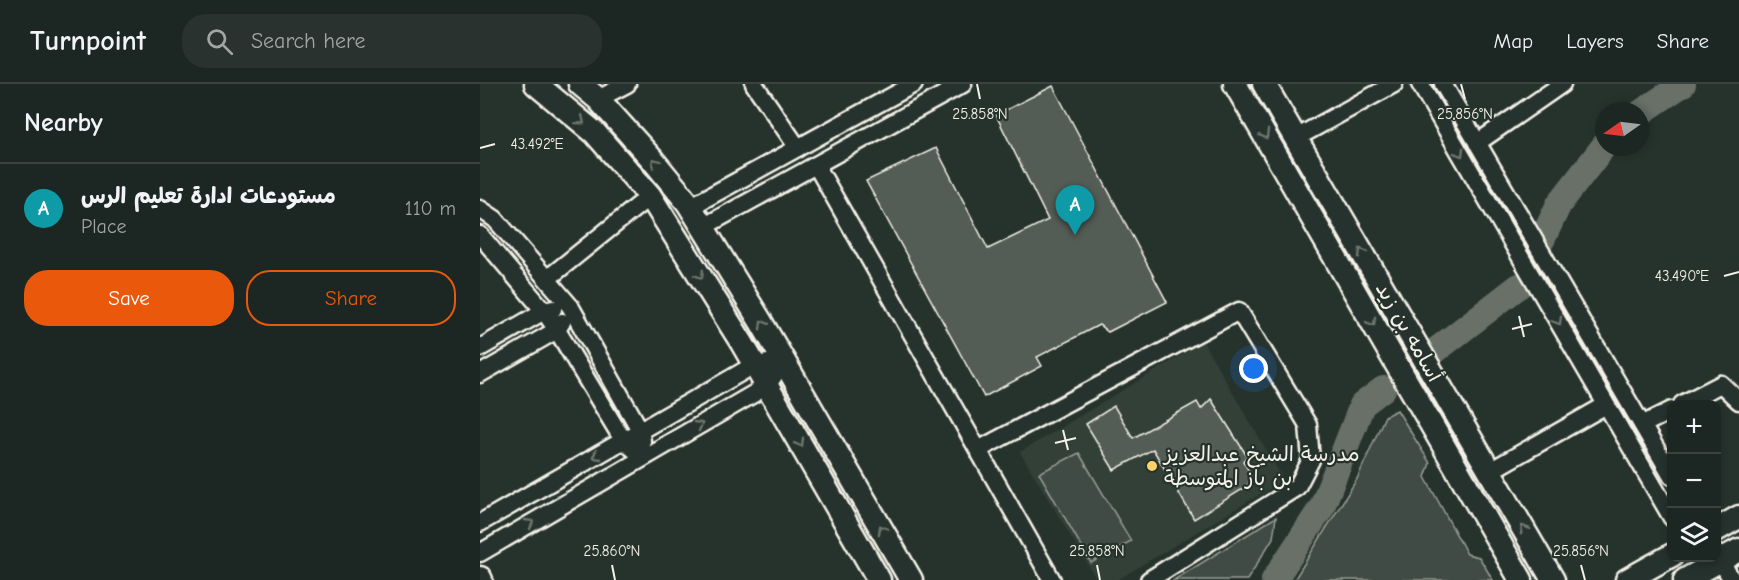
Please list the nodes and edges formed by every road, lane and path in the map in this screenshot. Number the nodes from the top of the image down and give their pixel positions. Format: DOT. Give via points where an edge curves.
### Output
graph roads {
  1 [pos="536,84"];
  2 [pos="627,84"];
  3 [pos="754,84"];
  4 [pos="914,84"];
  5 [pos="963,84"];
  6 [pos="1235,84"];
  7 [pos="1264,84"];
  8 [pos="1394,84"];
  9 [pos="1420,84"];
  10 [pos="1443,84"];
  11 [pos="1562,84"];
  12 [pos="587,88"];
  13 [pos="1296,138"];
  14 [pos="1477,143"];
  15 [pos="798,148"];
  16 [pos="816,165"];
  17 [pos="650,196"];
  18 [pos="690,207"];
  19 [pos="480,209"];
  20 [pos="704,227"];
  21 [pos="480,235"];
  22 [pos="546,279"];
  23 [pos="570,306"];
  24 [pos="544,311"];
  25 [pos="557,330"];
  26 [pos="480,348"];
  27 [pos="784,361"];
  28 [pos="754,365"];
  29 [pos="480,374"];
  30 [pos="767,386"];
  31 [pos="1691,400"];
  32 [pos="1739,401"];
  33 [pos="1606,405"];
  34 [pos="1667,412"];
  35 [pos="1642,425"];
  36 [pos="640,430"];
  37 [pos="623,441"];
  38 [pos="978,450"];
  39 [pos="643,457"];
  40 [pos="1667,469"];
  41 [pos="1490,471"];
  42 [pos="1667,511"];
  43 [pos="1739,517"];
  44 [pos="480,523"];
  45 [pos="1721,527"];
  46 [pos="480,553"];
  47 [pos="1667,557"];
  48 [pos="1709,565"];
  49 [pos="879,580"];
  50 [pos="911,580"];
  51 [pos="1052,580"];
  52 [pos="1149,580"];
  53 [pos="1521,580"];
  54 [pos="1553,580"];
  55 [pos="1627,580"];
  56 [pos="1732,580"];
  1 -- 17 [label="street, one-way" via="595,133"];
  2 -- 12 [label="street"];
  3 -- 15 [label="street"];
  4 -- 15 [label="street"];
  5 -- 16 [label="street"];
  6 -- 53 [label="street, أسامه بن زيد, one-way"];
  7 -- 13 [label="street, أسامه بن زيد"];
  8 -- 13 [label="street"];
  9 -- 33 [label="street, one-way"];
  10 -- 14 [label="street"];
  11 -- 14 [label="street"];
  18 -- 12 [label="street, one-way"];
  41 -- 13 [label="street, أسامه بن زيد, one-way"];
  14 -- 35 [label="street"];
  15 -- 18 [label="street"];
  16 -- 20 [label="street"];
  16 -- 38 [label="street"];
  17 -- 22 [label="street"];
  17 -- 28 [label="street, one-way"];
  18 -- 20 [label="street"];
  19 -- 22 [label="street" via="495,219"];
  27 -- 20 [label="street, one-way"];
  21 -- 24 [label="street"];
  22 -- 23 [label="street"];
  23 -- 24 [label="street"];
  23 -- 25 [label="street"];
  23 -- 36 [label="street"];
  24 -- 25 [label="street"];
  24 -- 26 [label="street"];
  25 -- 29 [label="street"];
  25 -- 37 [label="street"];
  27 -- 28 [label="street"];
  27 -- 30 [label="street"];
  50 -- 27 [label="street, one-way"];
  28 -- 30 [label="street"];
  28 -- 36 [label="street"];
  39 -- 30 [label="street, one-way"];
  30 -- 49 [label="street, one-way"];
  31 -- 32 [label="street" via="1721,384"];
  33 -- 41 [label="street"];
  33 -- 42 [label="street"];
  34 -- 35 [label="street"];
  35 -- 40 [label="street"];
  36 -- 37 [label="street"];
  36 -- 39 [label="street"];
  37 -- 39 [label="street"];
  37 -- 44 [label="street, one-way"];
  38 -- 51 [label="street"];
  38 -- 52 [label="street" via="1239,311 1308,425 1311,460 1297,487"];
  46 -- 39 [label="street, one-way"];
  54 -- 41 [label="street, أسامه بن زيد, one-way"];
  43 -- 45 [label="street"];
  47 -- 55 [label="street"];
  48 -- 56 [label="street"];
}
